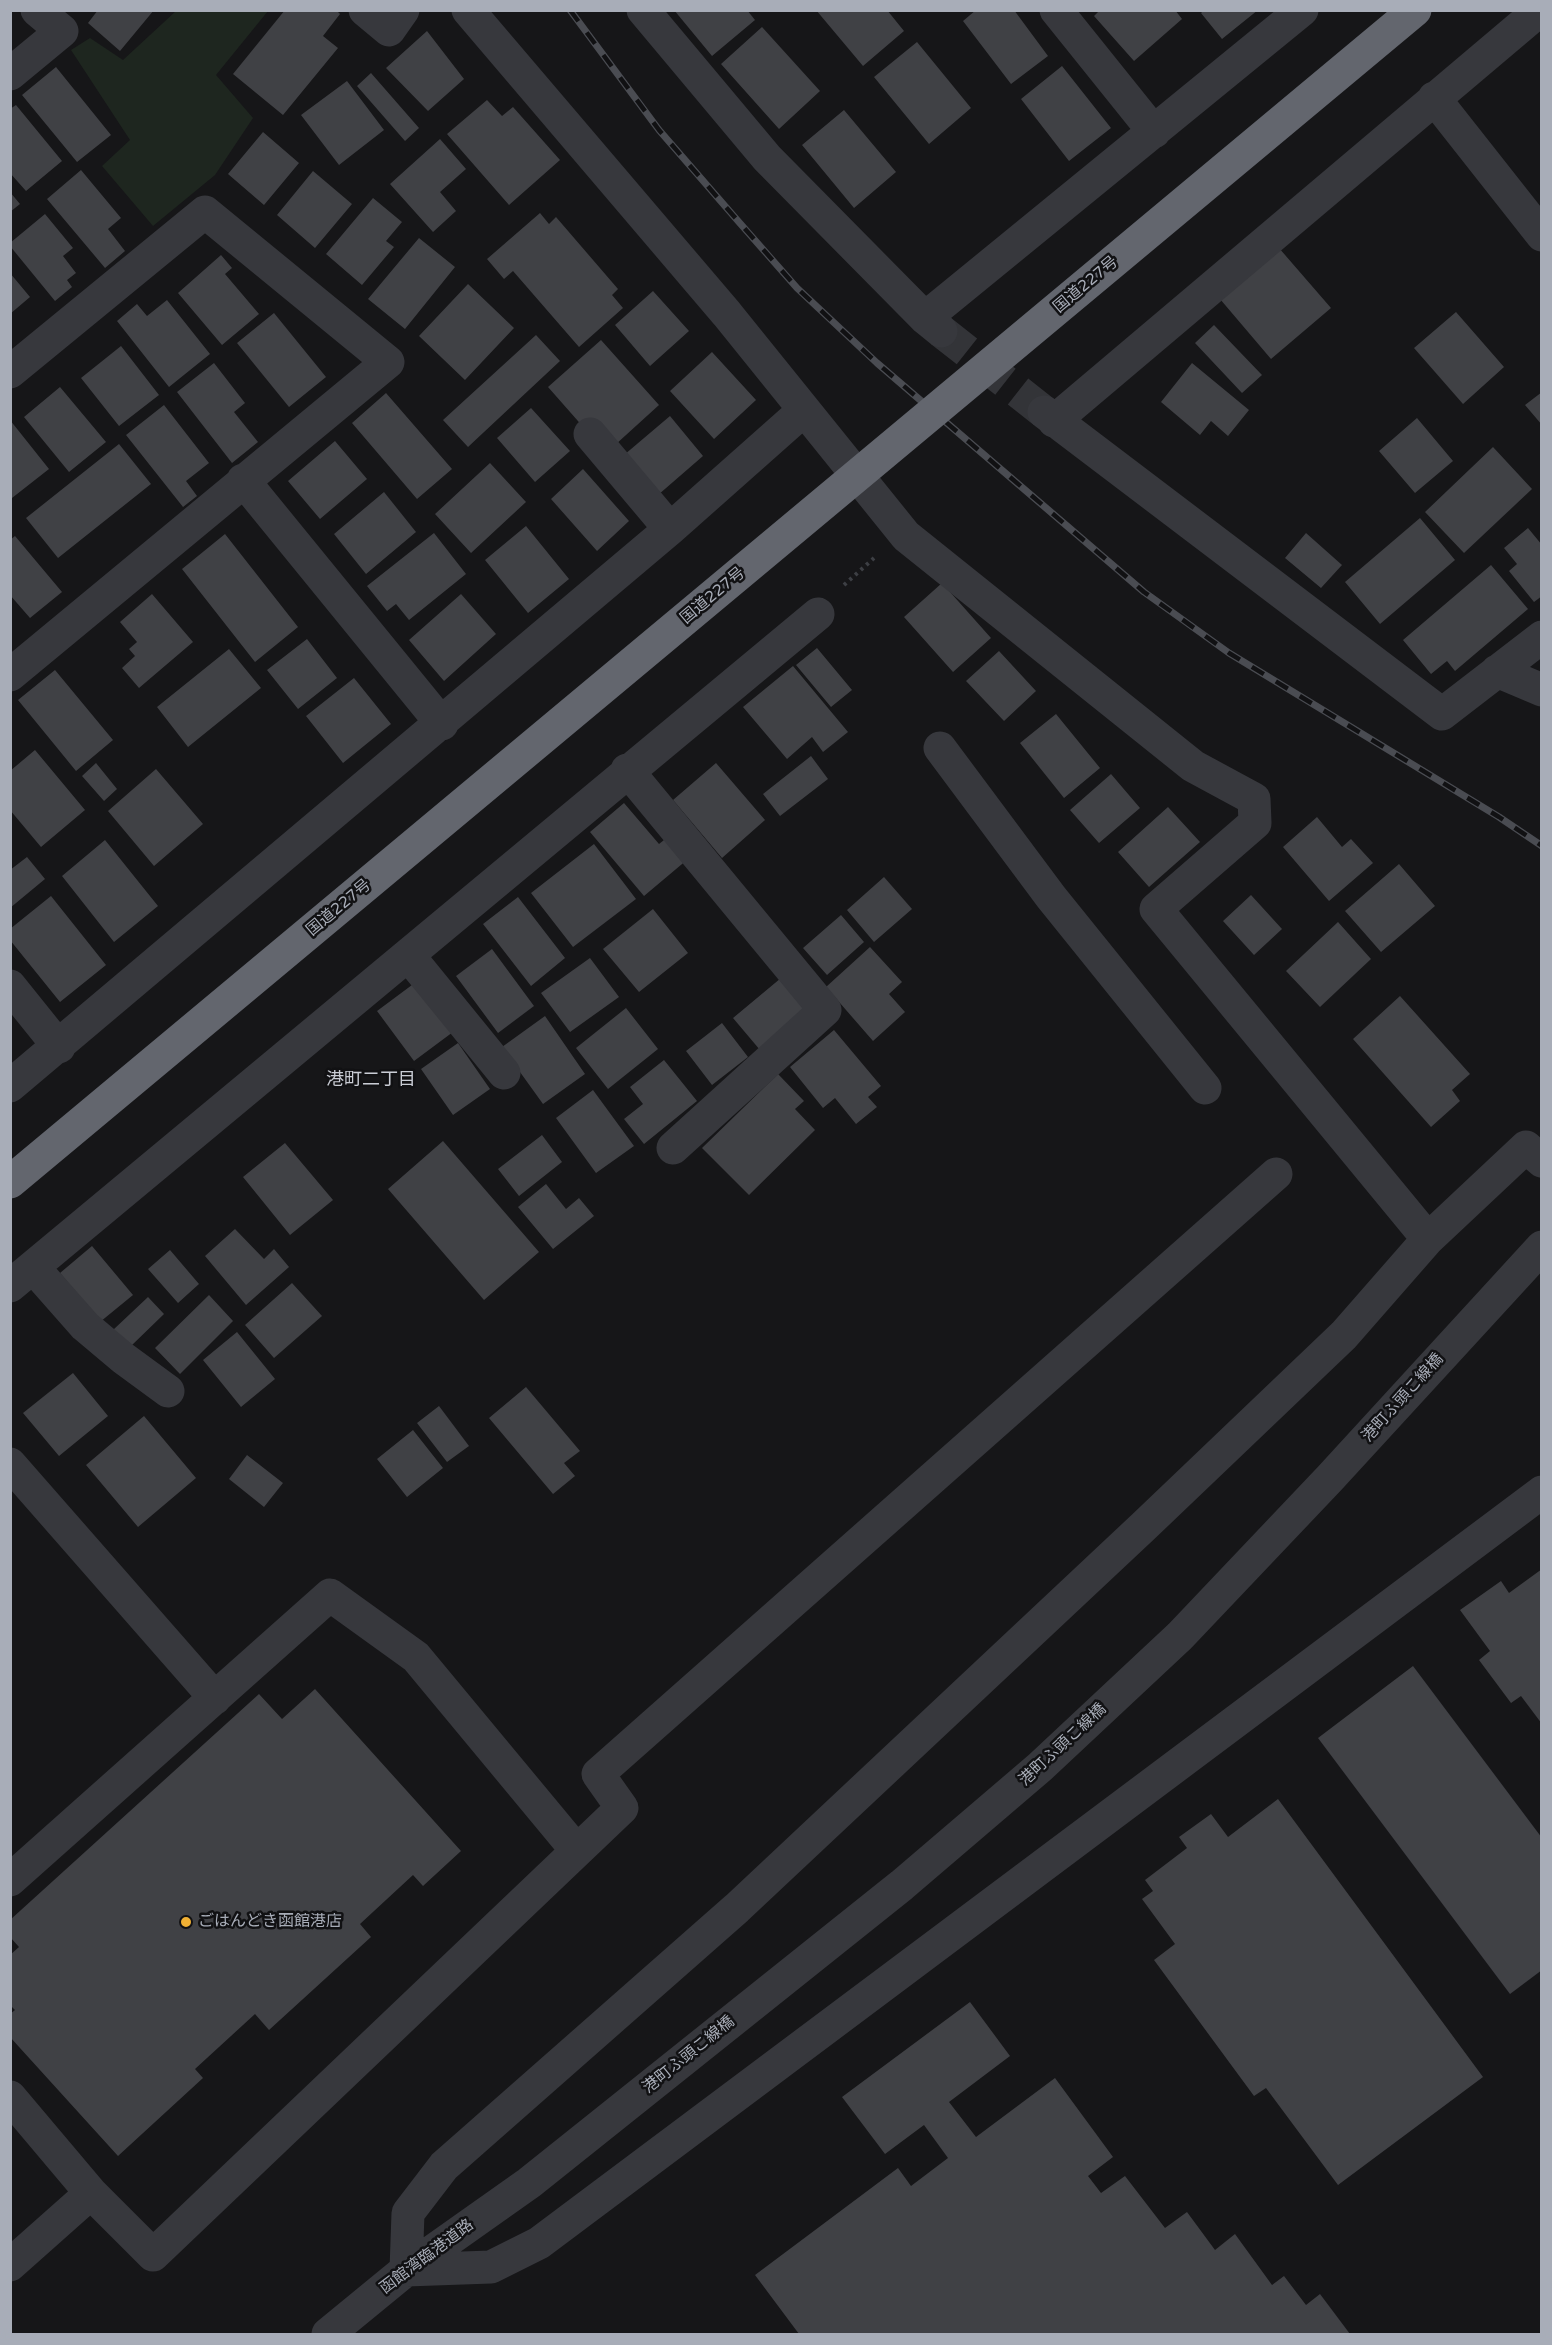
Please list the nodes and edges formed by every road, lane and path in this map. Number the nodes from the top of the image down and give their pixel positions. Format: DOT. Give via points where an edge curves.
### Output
graph roads {
  1 [pos="37,10"];
  2 [pos="365,10"];
  3 [pos="403,10"];
  4 [pos="468,10"];
  5 [pos="643,10"];
  6 [pos="1056,10"];
  7 [pos="1302,10"];
  8 [pos="1415,10"];
  9 [pos="1540,10"];
  10 [pos="10,74"];
  11 [pos="1434,98"];
  12 [pos="1154,132"];
  13 [pos="1542,235"];
  14 [pos="10,372"];
  15 [pos="803,411"];
  16 [pos="590,434"];
  17 [pos="243,480"];
  18 [pos="670,529"];
  19 [pos="903,532"];
  20 [pos="818,614"];
  21 [pos="1542,637"];
  22 [pos="1497,671"];
  23 [pos="10,675"];
  24 [pos="1542,690"];
  25 [pos="442,724"];
  26 [pos="940,748"];
  27 [pos="627,770"];
  28 [pos="408,955"];
  29 [pos="10,986"];
  30 [pos="59,1047"];
  31 [pos="504,1073"];
  32 [pos="10,1086"];
  33 [pos="1205,1088"];
  34 [pos="673,1148"];
  35 [pos="1542,1161"];
  36 [pos="1276,1174"];
  37 [pos="10,1182"];
  38 [pos="1428,1239"];
  39 [pos="1542,1247"];
  40 [pos="22,1277"];
  41 [pos="168,1391"];
  42 [pos="10,1464"];
  43 [pos="1542,1492"];
  44 [pos="215,1698"];
  45 [pos="577,1851"];
  46 [pos="10,1880"];
  47 [pos="10,2097"];
  48 [pos="529,2183"];
  49 [pos="91,2193"];
  50 [pos="10,2265"];
  51 [pos="406,2270"];
  52 [pos="328,2334"];
  1 -- 10 [label="street" via="62,31"];
  2 -- 3 [label="street" via="389,30"];
  4 -- 15 [label="street" via="727,315"];
  5 -- 12 [label="street" via="767,158 933,324"];
  6 -- 12 [label="street"];
  7 -- 12 [label="street"];
  8 -- 37 [label="highway, 国道227号, bridge"];
  9 -- 11 [label="street"];
  11 -- 13 [label="street"];
  11 -- 22 [label="street" via="1049,416 1442,714"];
  14 -- 17 [label="street" via="205,212 388,362"];
  15 -- 18 [label="street"];
  15 -- 19 [label="street"];
  16 -- 18 [label="street"];
  17 -- 23 [label="street"];
  17 -- 25 [label="street"];
  18 -- 25 [label="street"];
  19 -- 20 [label="path" via="820,607"];
  19 -- 38 [label="street" via="1193,766 1254,799 1255,823 1156,909"];
  20 -- 27 [label="street"];
  21 -- 22 [label="street"];
  22 -- 24 [label="street"];
  25 -- 30 [label="street"];
  26 -- 33 [label="street" via="1051,897"];
  27 -- 28 [label="street"];
  27 -- 34 [label="street" via="825,1010"];
  28 -- 31 [label="street"];
  28 -- 40 [label="street"];
  29 -- 30 [label="street"];
  30 -- 32 [label="street"];
  35 -- 38 [label="street" via="1526,1148"];
  36 -- 45 [label="street" via="598,1774 622,1808"];
  38 -- 51 [label="street" via="1344,1335 1144,1526 737,1908 444,2166 408,2213"];
  39 -- 48 [label="street, 港町ふ頭こ線橋" via="1196,1620 1040,1767 902,1885"];
  40 -- 41 [label="street"];
  42 -- 44 [label="street"];
  43 -- 51 [label="street" via="539,2243 491,2268"];
  44 -- 45 [label="street" via="330,1595 416,1657"];
  44 -- 46 [label="street"];
  45 -- 49 [label="street" via="153,2255"];
  47 -- 49 [label="street"];
  48 -- 51 [label="street, 函館湾臨港道路"];
  49 -- 50 [label="street"];
  51 -- 52 [label="street, 函館湾臨港道路"];
}
